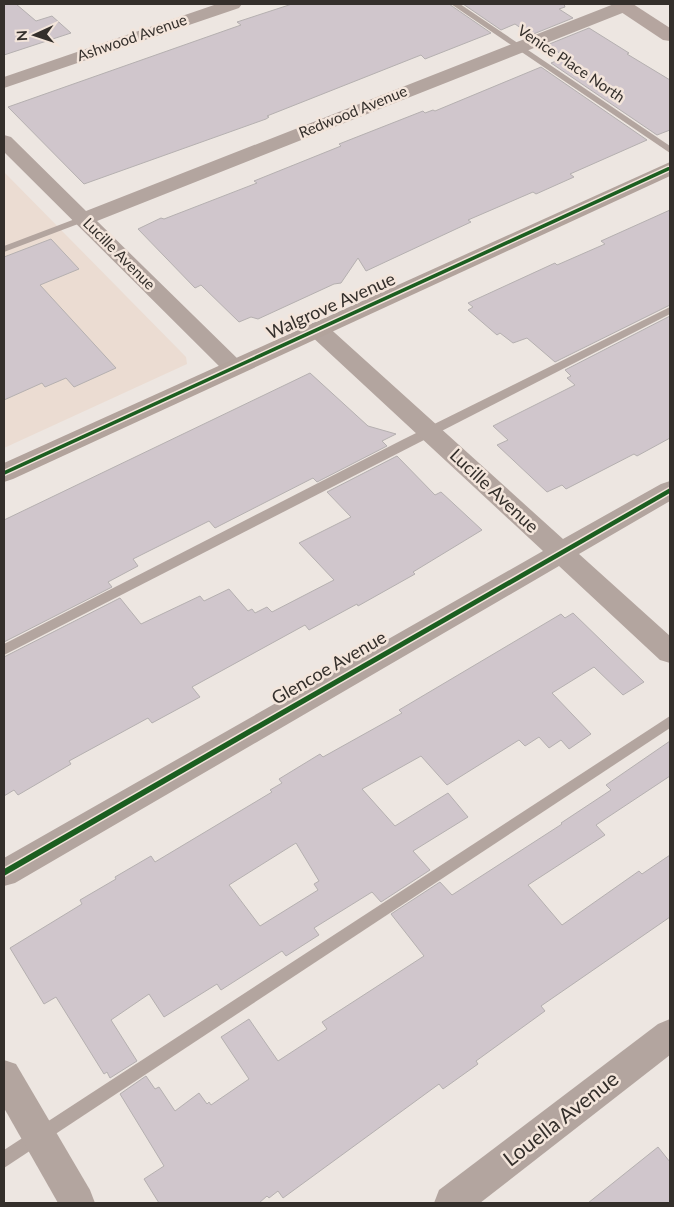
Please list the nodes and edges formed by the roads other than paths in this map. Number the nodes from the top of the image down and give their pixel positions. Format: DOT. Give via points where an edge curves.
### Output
graph roads {
  1 [pos="233,4"];
  2 [pos="455,4"];
  3 [pos="622,5"];
  4 [pos="670,36"];
  5 [pos="519,47"];
  6 [pos="4,83"];
  7 [pos="4,141"];
  8 [pos="670,150"];
  9 [pos="670,168"];
  10 [pos="83,219"];
  11 [pos="4,249"];
  12 [pos="670,310"];
  13 [pos="317,329"];
  14 [pos="233,367"];
  15 [pos="429,431"];
  16 [pos="4,473"];
  17 [pos="670,490"];
  18 [pos="561,552"];
  19 [pos="4,650"];
  20 [pos="670,652"];
  21 [pos="670,721"];
  22 [pos="4,873"];
  23 [pos="670,1035"];
  24 [pos="4,1076"];
  25 [pos="39,1137"];
  26 [pos="4,1160"];
  27 [pos="77,1203"];
  28 [pos="452,1203"];
  1 -- 6 [label="street, Ashwood Avenue"];
  2 -- 5 [label="lane, Venice Place North"];
  3 -- 4 [label="main road"];
  3 -- 5 [label="street, Redwood Avenue"];
  5 -- 8 [label="lane, Venice Place North"];
  5 -- 10 [label="street, Redwood Avenue"];
  7 -- 10 [label="street, Lucille Avenue"];
  9 -- 13 [label="street, Walgrove Avenue"];
  10 -- 11 [label="lane"];
  10 -- 14 [label="street, Lucille Avenue"];
  12 -- 15 [label="lane"];
  13 -- 14 [label="street, Walgrove Avenue"];
  13 -- 15 [label="street, Lucille Avenue"];
  14 -- 16 [label="street, Walgrove Avenue"];
  15 -- 18 [label="street, Lucille Avenue"];
  15 -- 19 [label="lane"];
  17 -- 18 [label="street, Glencoe Avenue"];
  18 -- 20 [label="street, Lucille Avenue"];
  18 -- 22 [label="street, Glencoe Avenue"];
  21 -- 25 [label="lane"];
  23 -- 28 [label="street, Louella Avenue"];
  24 -- 25 [label="street"];
  25 -- 26 [label="lane"];
  25 -- 27 [label="street"];
}
